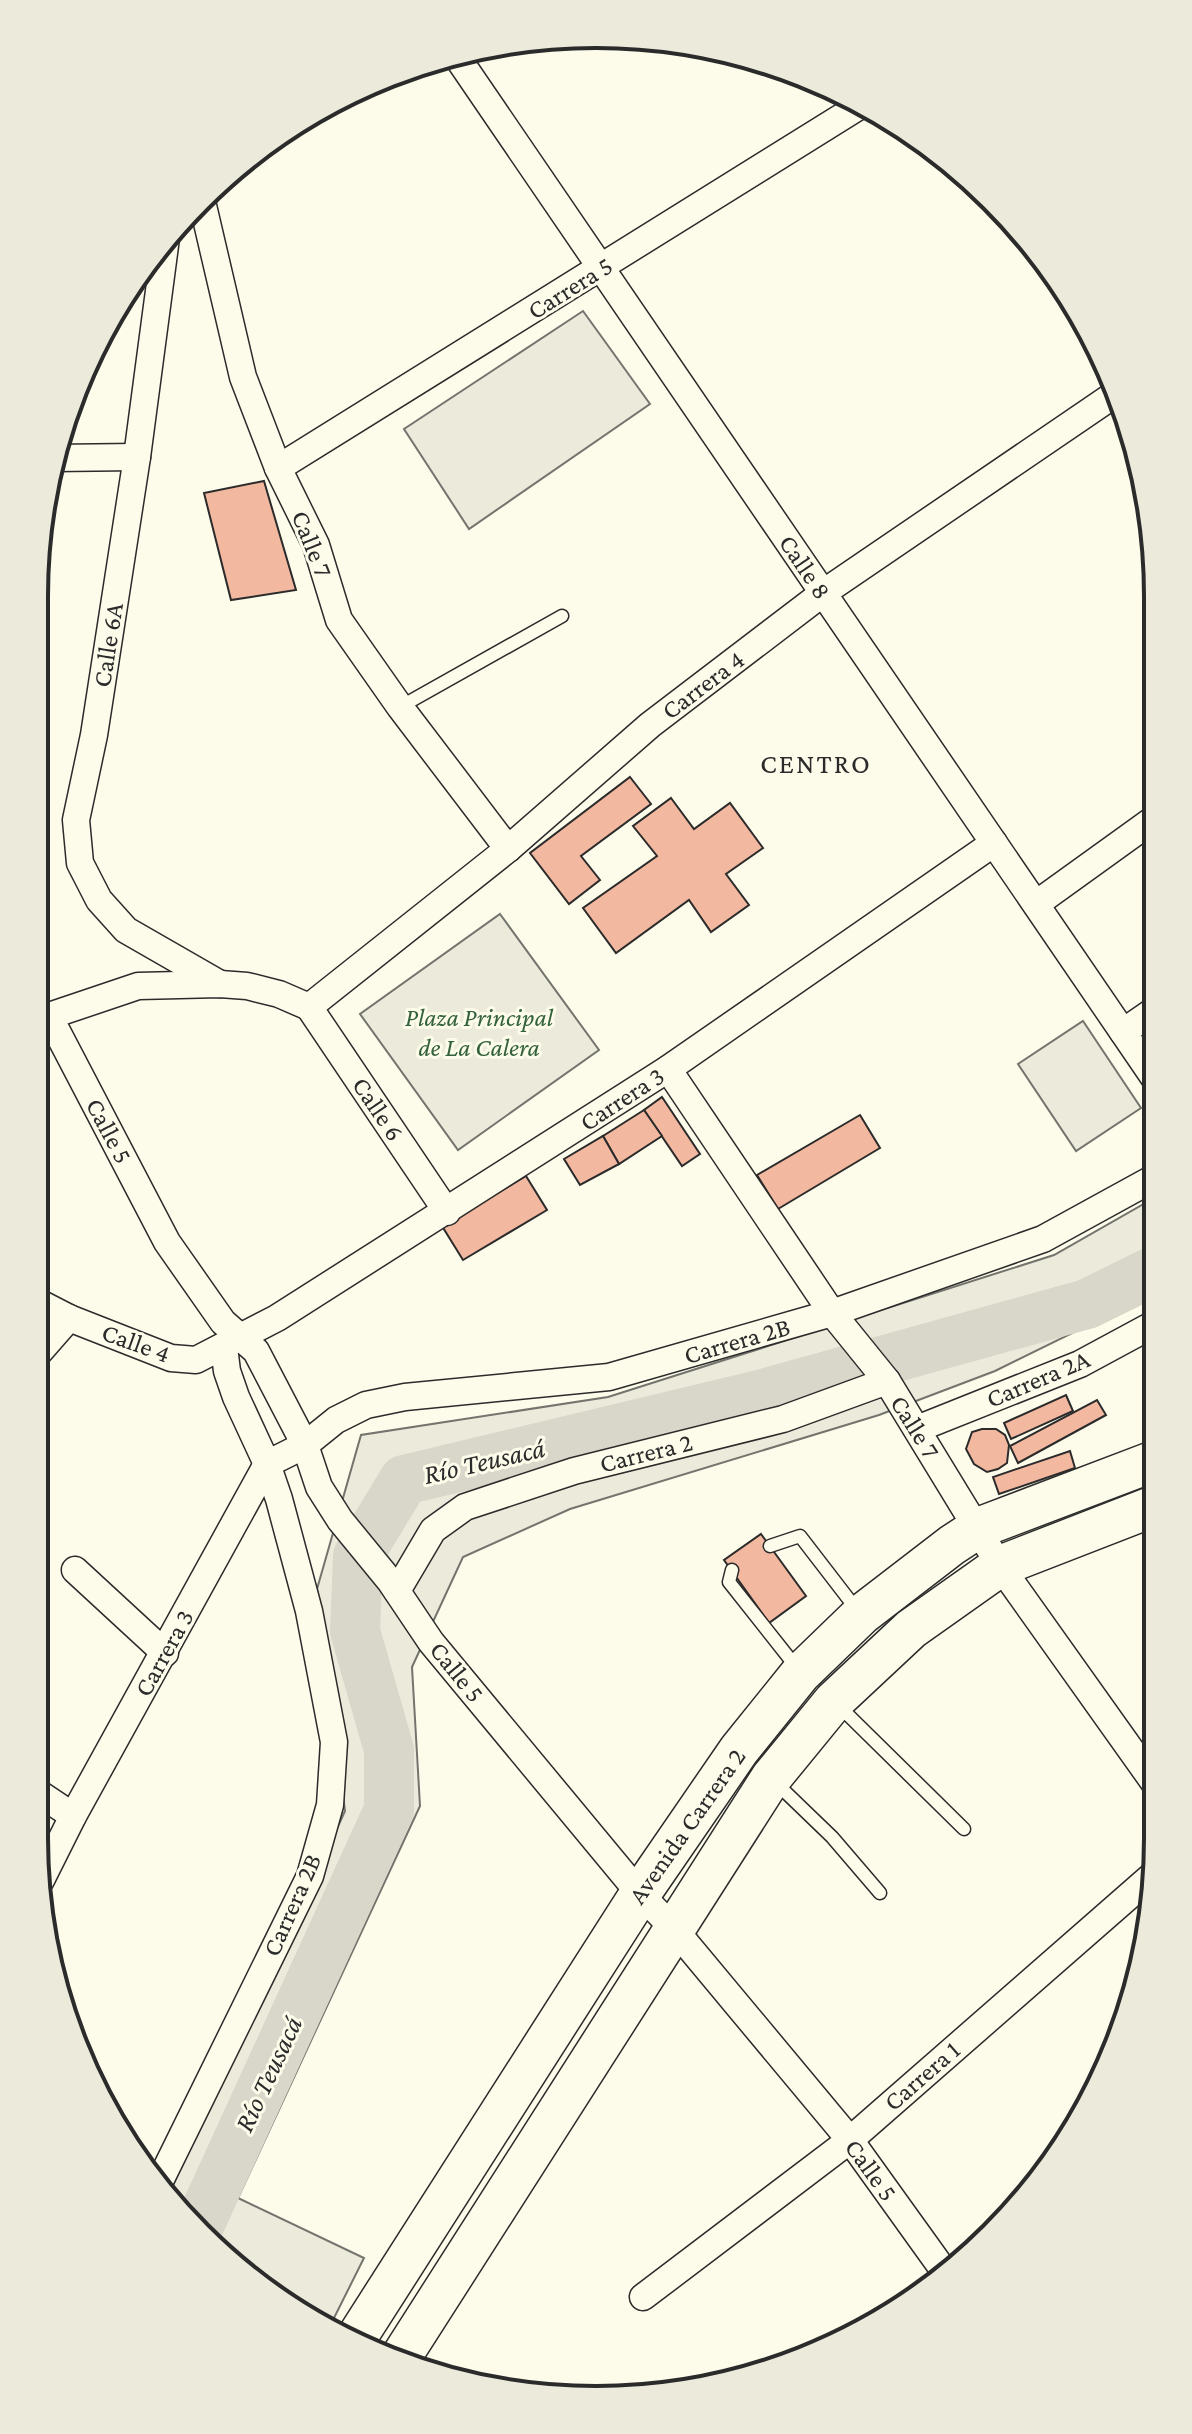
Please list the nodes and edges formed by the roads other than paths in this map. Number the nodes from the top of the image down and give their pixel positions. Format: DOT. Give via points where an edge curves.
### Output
graph roads {
  1 [pos="463,65"];
  2 [pos="851,111"];
  3 [pos="205,213"];
  4 [pos="163,259"];
  5 [pos="601,268"];
  6 [pos="1107,399"];
  7 [pos="137,457"];
  8 [pos="66,458"];
  9 [pos="278,468"];
  10 [pos="823,593"];
  11 [pos="562,616"];
  12 [pos="400,707"];
  13 [pos="1144,826"];
  14 [pos="994,843"];
  15 [pos="508,849"];
  16 [pos="1036,904"];
  17 [pos="220,984"];
  18 [pos="309,1007"];
  19 [pos="48,1012"];
  20 [pos="1144,1018"];
  21 [pos="48,1025"];
  22 [pos="1123,1032"];
  23 [pos="1144,1063"];
  24 [pos="668,1069"];
  25 [pos="1144,1184"];
  26 [pos="447,1212"];
  27 [pos="48,1307"];
  28 [pos="832,1313"];
  29 [pos="69,1318"];
  30 [pos="1144,1329"];
  31 [pos="48,1342"];
  32 [pos="231,1342"];
  33 [pos="887,1381"];
  34 [pos="917,1429"];
  35 [pos="305,1445"];
  36 [pos="267,1464"];
  37 [pos="1144,1465"];
  38 [pos="1144,1510"];
  39 [pos="978,1528"];
  40 [pos="770,1546"];
  41 [pos="1000,1566"];
  42 [pos="75,1570"];
  43 [pos="732,1570"];
  44 [pos="393,1586"];
  45 [pos="861,1615"];
  46 [pos="165,1653"];
  47 [pos="801,1673"];
  48 [pos="834,1701"];
  49 [pos="1144,1768"];
  50 [pos="771,1778"];
  51 [pos="48,1799"];
  52 [pos="73,1816"];
  53 [pos="964,1829"];
  54 [pos="49,1865"];
  55 [pos="1142,1885"];
  56 [pos="880,1893"];
  57 [pos="640,1894"];
  58 [pos="675,1930"];
  59 [pos="850,2140"];
  60 [pos="163,2175"];
  61 [pos="940,2265"];
  62 [pos="643,2297"];
  63 [pos="360,2332"];
  64 [pos="405,2351"];
  1 -- 5 [label="street, Calle 8"];
  2 -- 5 [label="street, Carrera 5"];
  3 -- 9 [label="street, Calle 7" via="243,377"];
  4 -- 7 [label="street, Calle 6A"];
  5 -- 9 [label="street, Carrera 5"];
  5 -- 10 [label="street, Calle 8"];
  6 -- 10 [label="street, Carrera 4"];
  7 -- 8 [label="street"];
  7 -- 17 [label="street, Calle 6A" via="76,820 80,863 99,900 126,930"];
  9 -- 12 [label="street, Calle 7" via="316,545 339,620"];
  10 -- 14 [label="street, Calle 8"];
  10 -- 15 [label="street, Carrera 4" via="650,725"];
  11 -- 12 [label="lane"];
  12 -- 15 [label="street, Calle 7"];
  13 -- 16 [label="street"];
  14 -- 16 [label="street, Calle 8"];
  14 -- 24 [label="street, Carrera 3"];
  15 -- 18 [label="street, Carrera 4"];
  16 -- 22 [label="street, Calle 8"];
  17 -- 18 [label="street" via="279,994"];
  17 -- 19 [label="street" via="138,986"];
  18 -- 26 [label="street, Calle 6"];
  20 -- 22 [label="street"];
  21 -- 32 [label="street, Calle 5" via="167,1242 223,1322"];
  22 -- 23 [label="street, Calle 8"];
  24 -- 26 [label="street, Carrera 3"];
  24 -- 28 [label="street, Calle 7"];
  25 -- 28 [label="street, Carrera 2B" via="1043,1239"];
  26 -- 32 [label="street, Carrera 3"];
  27 -- 29 [label="street, Calle 4"];
  28 -- 33 [label="street, Calle 7"];
  28 -- 35 [label="street, Carrera 2B" via="609,1377 366,1405"];
  29 -- 31 [label="street"];
  29 -- 32 [label="street, Calle 4" via="171,1358 196,1360"];
  30 -- 34 [label="street, Carrera 2A" via="1080,1364"];
  32 -- 35 [label="street, Calle 5" via="256,1351"];
  32 -- 36 [label="street, Carrera 2B" via="227,1371"];
  33 -- 34 [label="street, Calle 7"];
  33 -- 44 [label="street, Carrera 2" via="783,1419 574,1471 465,1507 433,1530"];
  34 -- 39 [label="street, Calle 7"];
  35 -- 36 [label="street"];
  35 -- 44 [label="street, Calle 5" via="319,1487"];
  36 -- 46 [label="street, Carrera 3"];
  36 -- 60 [label="street, Carrera 2B" via="309,1611 334,1742 330,1805 310,1876"];
  37 -- 39 [label="main road, Avenida Carrera 2"];
  38 -- 41 [label="main road, Avenida Carrera 2"];
  39 -- 41 [label="street, Calle 7"];
  39 -- 45 [label="main road, Avenida Carrera 2"];
  40 -- 45 [label="lane" via="800,1536"];
  41 -- 48 [label="main road, Avenida Carrera 2" via="911,1629"];
  41 -- 49 [label="street, Calle 7"];
  42 -- 46 [label="street"];
  43 -- 47 [label="lane" via="729,1582"];
  44 -- 57 [label="street, Calle 5" via="431,1642"];
  45 -- 47 [label="main road, Avenida Carrera 2"];
  46 -- 52 [label="street, Carrera 3"];
  47 -- 48 [label="main road"];
  47 -- 57 [label="main road, Avenida Carrera 2" via="739,1750"];
  48 -- 50 [label="main road, Avenida Carrera 2"];
  48 -- 53 [label="lane"];
  50 -- 56 [label="lane"];
  50 -- 58 [label="main road, Avenida Carrera 2"];
  51 -- 52 [label="street"];
  52 -- 54 [label="street, Carrera 3"];
  55 -- 59 [label="street, Carrera 1"];
  57 -- 58 [label="street, Calle 5"];
  57 -- 63 [label="main road, Avenida Carrera 2"];
  58 -- 59 [label="street, Calle 5"];
  58 -- 64 [label="main road, Avenida Carrera 2"];
  59 -- 61 [label="street, Calle 5"];
  59 -- 62 [label="street, Carrera 1"];
}
